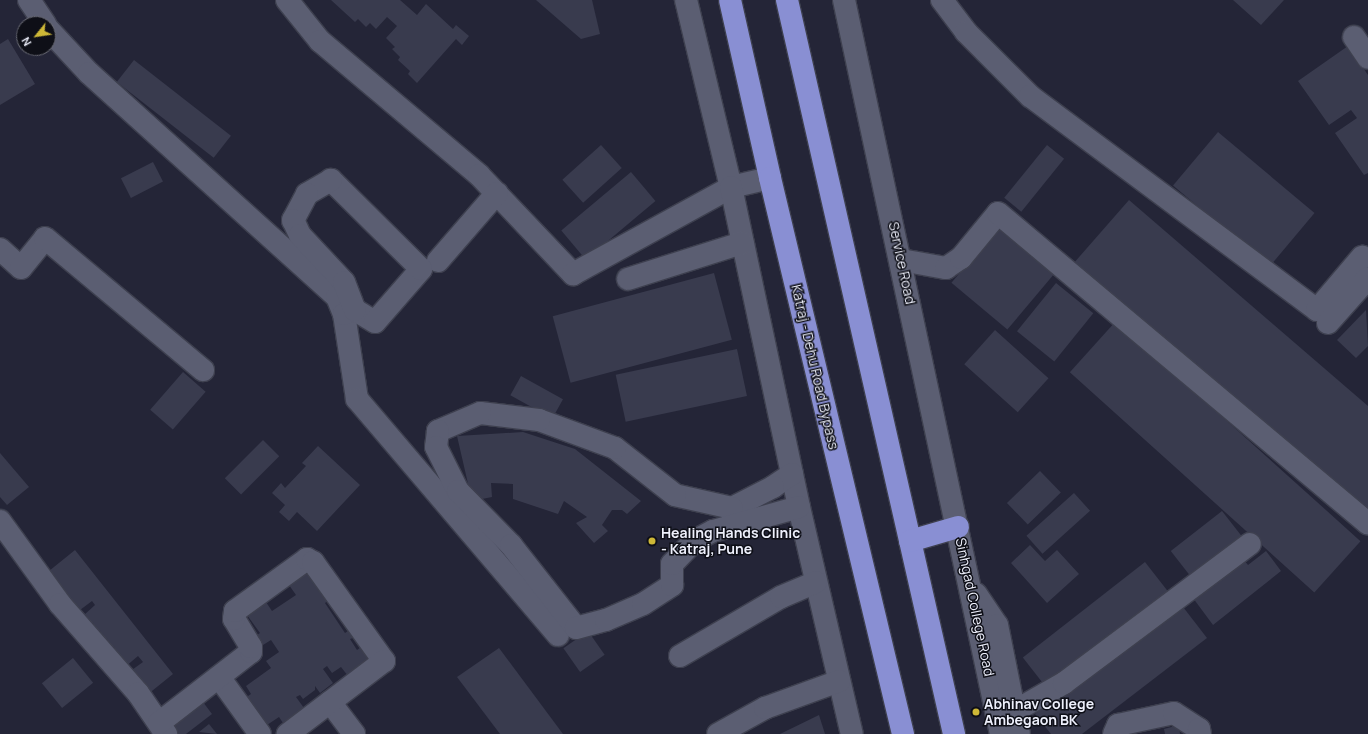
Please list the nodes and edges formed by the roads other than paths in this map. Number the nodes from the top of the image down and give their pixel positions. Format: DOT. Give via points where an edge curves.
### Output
graph roads {
  1 [pos="29,0"];
  2 [pos="287,0"];
  3 [pos="686,0"];
  4 [pos="730,0"];
  5 [pos="786,0"];
  6 [pos="844,0"];
  7 [pos="942,0"];
  8 [pos="40,16"];
  9 [pos="1354,37"];
  10 [pos="56,38"];
  11 [pos="1368,58"];
  12 [pos="770,178"];
  13 [pos="731,187"];
  14 [pos="497,194"];
  15 [pos="742,243"];
  16 [pos="0,249"];
  17 [pos="1362,257"];
  18 [pos="901,260"];
  19 [pos="438,261"];
  20 [pos="628,278"];
  21 [pos="1368,278"];
  22 [pos="350,312"];
  23 [pos="1328,323"];
  24 [pos="203,370"];
  25 [pos="792,474"];
  26 [pos="799,507"];
  27 [pos="0,521"];
  28 [pos="1368,524"];
  29 [pos="958,527"];
  30 [pos="910,541"];
  31 [pos="1250,544"];
  32 [pos="816,582"];
  33 [pos="969,583"];
  34 [pos="558,634"];
  35 [pos="680,656"];
  36 [pos="219,677"];
  37 [pos="839,681"];
  38 [pos="330,702"];
  39 [pos="1014,712"];
  40 [pos="162,729"];
  41 [pos="260,734"];
  42 [pos="288,734"];
  43 [pos="354,734"];
  44 [pos="718,734"];
  45 [pos="852,734"];
  46 [pos="904,734"];
  47 [pos="954,734"];
  48 [pos="1001,734"];
  49 [pos="1019,734"];
  50 [pos="1114,734"];
  51 [pos="1200,734"];
  1 -- 8 [label="street"];
  2 -- 14 [label="street" via="320,41 479,175"];
  3 -- 13 [label="street"];
  4 -- 12 [label="highway, Katraj - Dehu Road Bypass"];
  5 -- 30 [label="highway"];
  6 -- 18 [label="street, Service Road"];
  7 -- 17 [label="street" via="966,32 1030,96 1317,310"];
  9 -- 11 [label="street"];
  10 -- 22 [label="street" via="89,73 337,297"];
  12 -- 13 [label="street"];
  12 -- 46 [label="highway, Katraj - Dehu Road Bypass"];
  13 -- 14 [label="street" via="573,274"];
  13 -- 15 [label="street"];
  14 -- 19 [label="street"];
  15 -- 20 [label="street"];
  15 -- 25 [label="street"];
  16 -- 24 [label="street" via="21,268 45,238"];
  18 -- 28 [label="street" via="946,268 961,258 998,213"];
  18 -- 29 [label="street, Service Road"];
  21 -- 23 [label="street"];
  22 -- 22 [label="street" via="375,322 421,269 331,180 307,194 293,220 300,235 344,282"];
  22 -- 34 [label="street" via="357,398"];
  25 -- 26 [label="street"];
  25 -- 26 [label="street" via="774,487 732,508 675,496 615,448 539,420 480,413 438,432 436,447 458,491 511,545 576,628 606,620 643,604 672,585 672,564 694,541 713,531"];
  26 -- 32 [label="street"];
  27 -- 40 [label="street" via="60,604 138,693"];
  29 -- 30 [label="highway"];
  29 -- 33 [label="street, Sinhgad College Road"];
  30 -- 47 [label="highway"];
  31 -- 39 [label="street" via="1064,682"];
  32 -- 35 [label="street" via="782,598"];
  32 -- 37 [label="street"];
  33 -- 39 [label="street" via="997,625"];
  33 -- 48 [label="street, Sinhgad College Road"];
  36 -- 38 [label="street" via="252,650 234,619 234,611 304,561 310,560 384,661"];
  36 -- 40 [label="street"];
  36 -- 41 [label="street"];
  37 -- 44 [label="street" via="765,708"];
  37 -- 45 [label="street"];
  38 -- 42 [label="street"];
  38 -- 43 [label="street"];
  39 -- 49 [label="street"];
  50 -- 51 [label="street" via="1118,725 1174,713 1199,729"];
}
